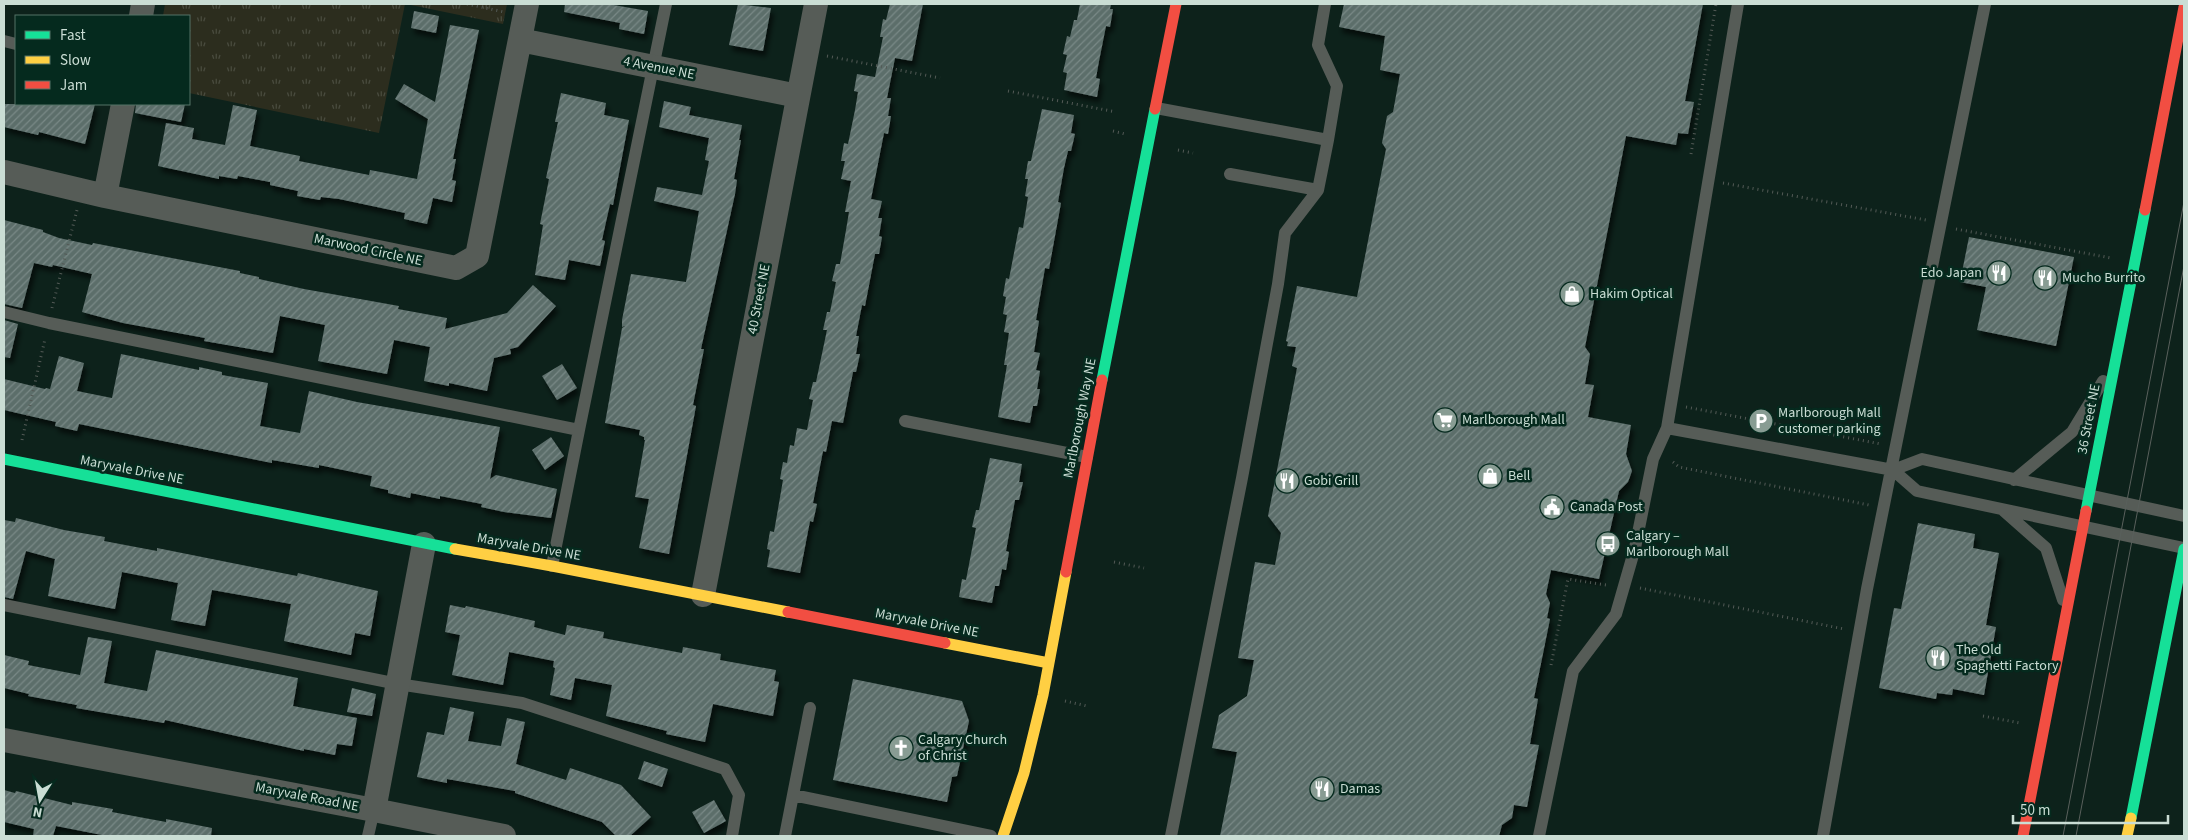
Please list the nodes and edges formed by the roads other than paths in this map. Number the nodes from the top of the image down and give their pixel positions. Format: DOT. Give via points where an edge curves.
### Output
graph roads {
  1 [pos="666,4"];
  2 [pos="816,4"];
  3 [pos="1176,4"];
  4 [pos="1325,4"];
  5 [pos="1738,4"];
  6 [pos="1985,4"];
  7 [pos="2184,7"];
  8 [pos="526,10"];
  9 [pos="520,40"];
  10 [pos="654,67"];
  11 [pos="798,96"];
  12 [pos="123,105"];
  13 [pos="1156,108"];
  14 [pos="1328,140"];
  15 [pos="4,172"];
  16 [pos="1230,174"];
  17 [pos="1318,190"];
  18 [pos="105,196"];
  19 [pos="4,312"];
  20 [pos="2115,362"];
  21 [pos="905,421"];
  22 [pos="1667,428"];
  23 [pos="578,430"];
  24 [pos="1087,457"];
  25 [pos="4,459"];
  26 [pos="1893,470"];
  27 [pos="2014,480"];
  28 [pos="2089,495"];
  29 [pos="2002,510"];
  30 [pos="2184,516"];
  31 [pos="2082,528"];
  32 [pos="424,544"];
  33 [pos="2184,549"];
  34 [pos="552,566"];
  35 [pos="703,595"];
  36 [pos="4,605"];
  37 [pos="2067,610"];
  38 [pos="2184,614"];
  39 [pos="2170,625"];
  40 [pos="1049,663"];
  41 [pos="398,684"];
  42 [pos="810,708"];
  43 [pos="4,740"];
  44 [pos="793,795"];
  45 [pos="374,810"];
  46 [pos="934,831"];
  47 [pos="368,836"];
  48 [pos="504,836"];
  49 [pos="732,836"];
  50 [pos="785,836"];
  51 [pos="991,836"];
  52 [pos="1003,836"];
  53 [pos="1171,836"];
  54 [pos="1539,836"];
  55 [pos="1823,836"];
  56 [pos="2022,836"];
  57 [pos="2128,836"];
  1 -- 10 [label="lane"];
  2 -- 11 [label="street, 40 Street NE"];
  3 -- 13 [label="street, Marlborough Way NE"];
  4 -- 14 [label="lane" via="1318,45 1337,86"];
  5 -- 22 [label="lane"];
  6 -- 26 [label="lane"];
  7 -- 20 [label="street, 36 Street NE"];
  8 -- 9 [label="street, Marwood Circle NE"];
  9 -- 10 [label="street, 4 Avenue NE"];
  9 -- 18 [label="street, Marwood Circle NE" via="477,256 456,268"];
  10 -- 11 [label="street, 4 Avenue NE"];
  10 -- 23 [label="lane"];
  11 -- 35 [label="street, 40 Street NE"];
  12 -- 18 [label="street"];
  13 -- 14 [label="lane"];
  13 -- 24 [label="street, Marlborough Way NE"];
  14 -- 17 [label="lane"];
  15 -- 18 [label="street, Marwood Circle NE"];
  16 -- 17 [label="lane"];
  17 -- 53 [label="lane" via="1285,233 1242,478"];
  19 -- 23 [label="lane"];
  20 -- 27 [label="lane" via="2072,432"];
  20 -- 28 [label="street, 36 Street NE"];
  21 -- 24 [label="lane"];
  22 -- 26 [label="lane"];
  22 -- 54 [label="lane" via="1653,458 1635,548 1616,614 1573,671"];
  23 -- 34 [label="lane"];
  24 -- 40 [label="street, Marlborough Way NE"];
  25 -- 32 [label="street, Maryvale Drive NE"];
  26 -- 27 [label="lane" via="1922,459"];
  26 -- 29 [label="lane" via="1917,492"];
  26 -- 55 [label="lane" via="1852,666"];
  27 -- 28 [label="lane"];
  28 -- 30 [label="lane"];
  28 -- 31 [label="street, 36 Street NE"];
  29 -- 31 [label="lane"];
  29 -- 37 [label="lane" via="2046,548"];
  31 -- 33 [label="lane"];
  31 -- 37 [label="street, 36 Street NE"];
  32 -- 34 [label="street, Maryvale Drive NE"];
  32 -- 41 [label="street, Maryvale Road NE"];
  33 -- 39 [label="street"];
  34 -- 35 [label="street, Maryvale Drive NE"];
  35 -- 40 [label="street, Maryvale Drive NE"];
  36 -- 41 [label="lane"];
  37 -- 56 [label="street, 36 Street NE"];
  38 -- 39 [label="lane"];
  39 -- 57 [label="street"];
  40 -- 52 [label="street, Marlborough Way NE" via="1024,773"];
  41 -- 45 [label="street, Maryvale Road NE"];
  41 -- 49 [label="lane" via="522,703 725,769 739,795"];
  42 -- 44 [label="lane"];
  43 -- 45 [label="street, Maryvale Road NE"];
  44 -- 46 [label="lane"];
  44 -- 50 [label="lane"];
  45 -- 47 [label="lane"];
  45 -- 48 [label="street"];
  46 -- 51 [label="lane"];
}
